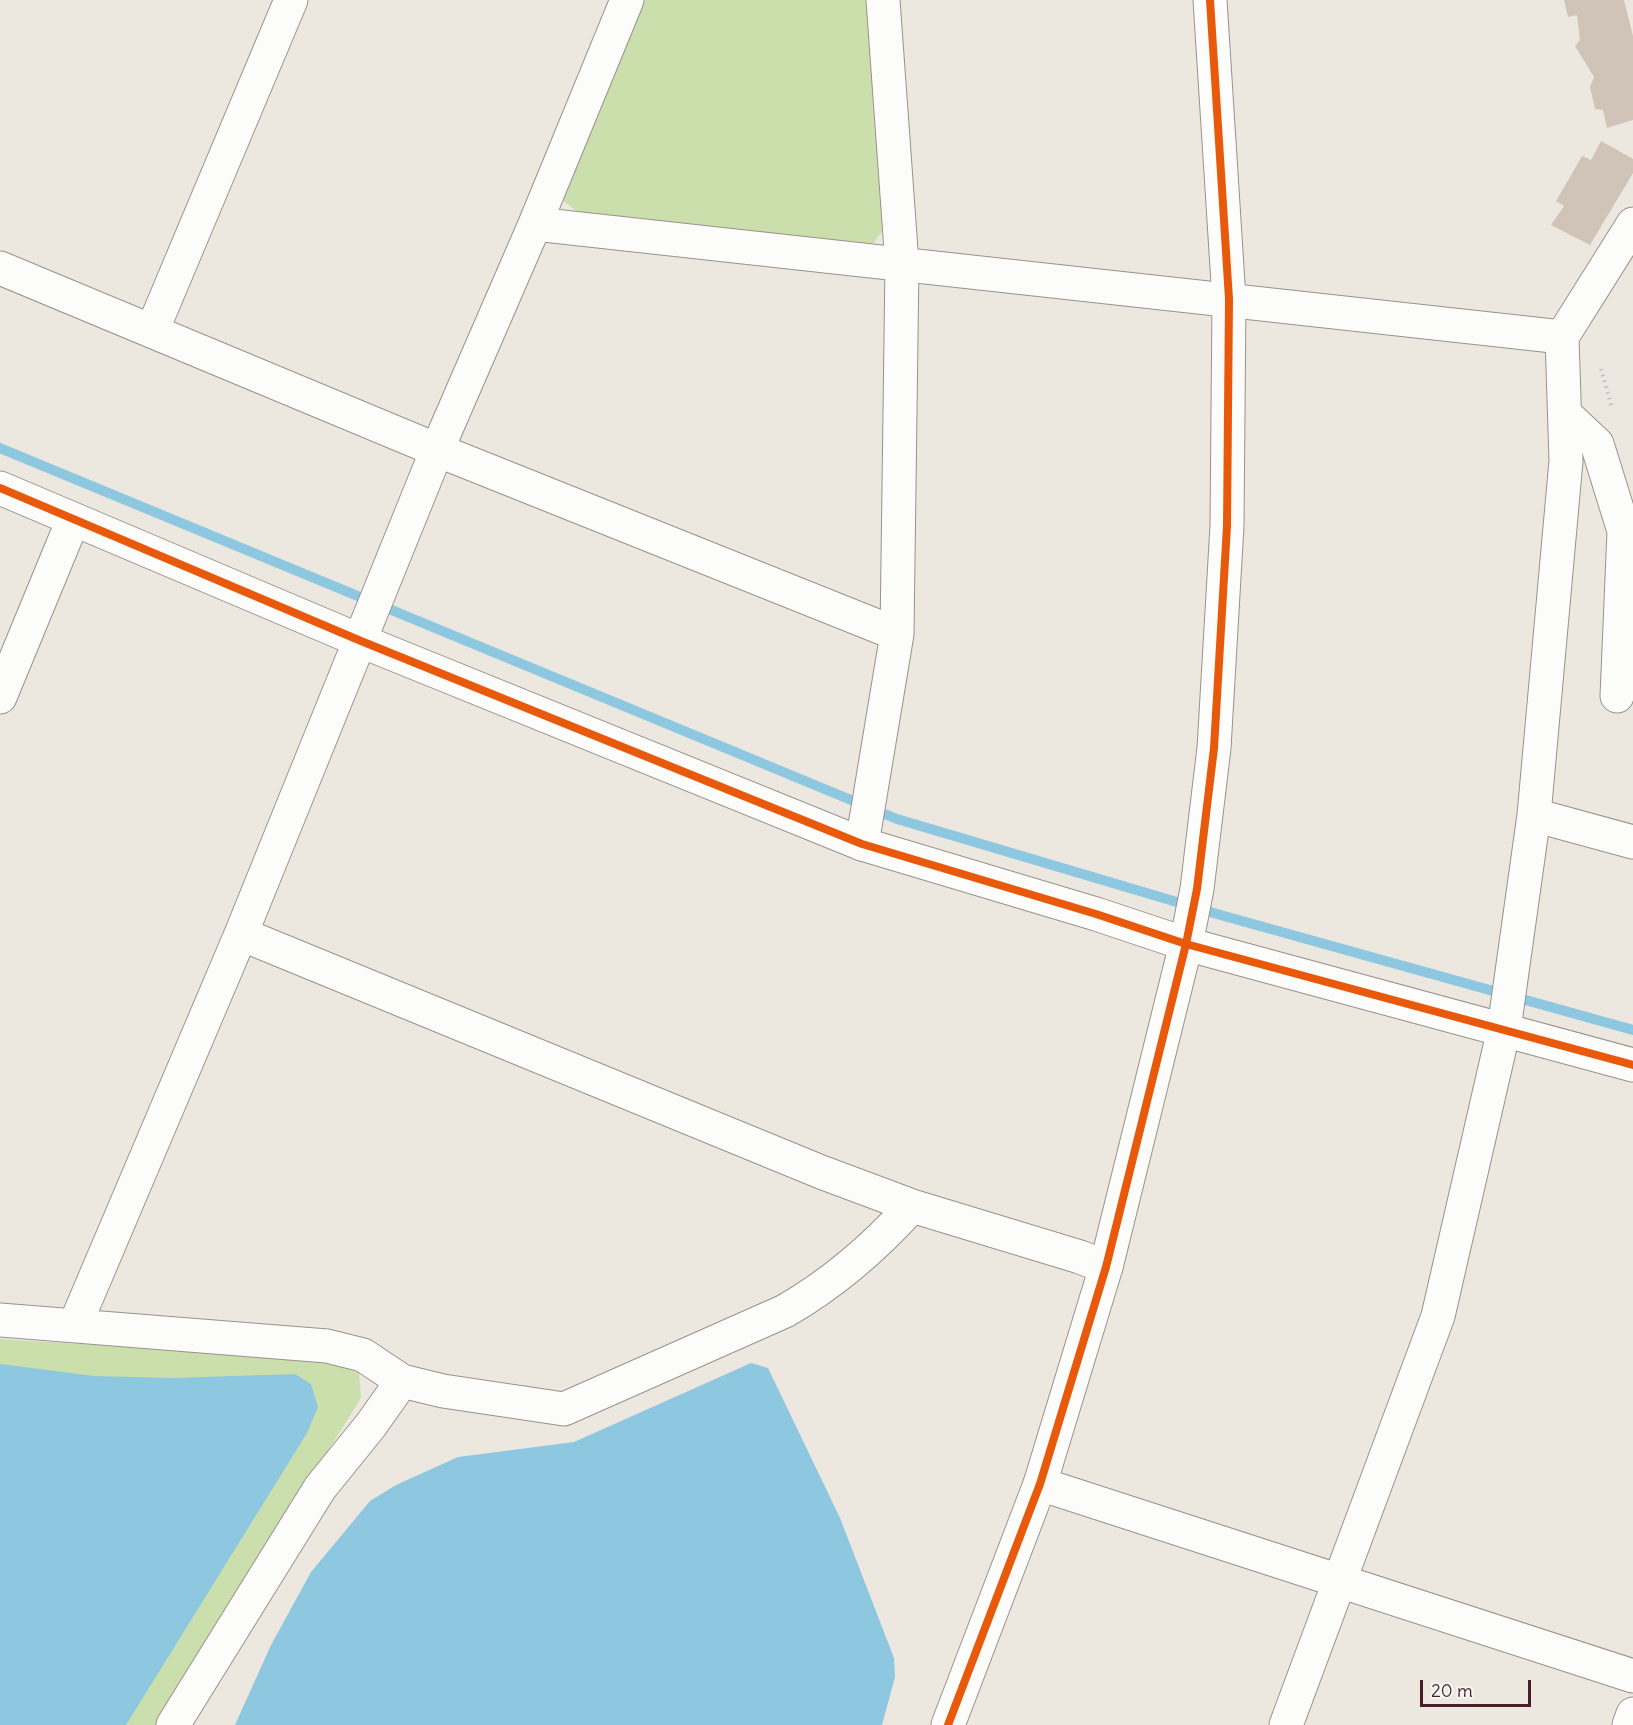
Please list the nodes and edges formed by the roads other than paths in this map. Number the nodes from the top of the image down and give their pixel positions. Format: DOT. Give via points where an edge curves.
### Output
graph roads {
  1 [pos="291,0"];
  2 [pos="627,0"];
  3 [pos="883,0"];
  4 [pos="1210,0"];
  5 [pos="535,224"];
  6 [pos="1633,224"];
  7 [pos="902,264"];
  8 [pos="0,268"];
  9 [pos="1229,299"];
  10 [pos="152,331"];
  11 [pos="1562,338"];
  12 [pos="1565,414"];
  13 [pos="437,450"];
  14 [pos="0,488"];
  15 [pos="73,520"];
  16 [pos="897,634"];
  17 [pos="361,641"];
  18 [pos="1617,696"];
  19 [pos="0,697"];
  20 [pos="1534,815"];
  21 [pos="866,821"];
  22 [pos="1633,842"];
  23 [pos="241,934"];
  24 [pos="1186,938"];
  25 [pos="1505,1021"];
  26 [pos="1633,1065"];
  27 [pos="912,1206"];
  28 [pos="1106,1267"];
  29 [pos="0,1320"];
  30 [pos="75,1325"];
  31 [pos="402,1381"];
  32 [pos="1040,1484"];
  33 [pos="1339,1582"];
  34 [pos="1633,1676"];
  35 [pos="1633,1713"];
  36 [pos="173,1725"];
  37 [pos="948,1725"];
  38 [pos="1286,1725"];
  39 [pos="1629,1725"];
  1 -- 10 [label="street"];
  2 -- 5 [label="street"];
  3 -- 7 [label="street"];
  4 -- 9 [label="street"];
  5 -- 7 [label="street"];
  5 -- 13 [label="street"];
  6 -- 11 [label="street"];
  7 -- 9 [label="street"];
  7 -- 16 [label="street"];
  8 -- 10 [label="street"];
  9 -- 11 [label="street"];
  9 -- 24 [label="street" via="1227,526 1214,748 1197,889"];
  10 -- 13 [label="street"];
  11 -- 12 [label="street"];
  12 -- 18 [label="street" via="1597,444 1624,531"];
  12 -- 20 [label="street" via="1566,461"];
  13 -- 16 [label="street"];
  13 -- 17 [label="street"];
  14 -- 15 [label="street"];
  15 -- 17 [label="street"];
  15 -- 19 [label="street"];
  16 -- 21 [label="street"];
  17 -- 21 [label="street"];
  17 -- 23 [label="street"];
  20 -- 22 [label="street"];
  20 -- 25 [label="street"];
  21 -- 24 [label="street" via="1096,914"];
  23 -- 27 [label="street"];
  23 -- 30 [label="street"];
  24 -- 25 [label="street"];
  24 -- 28 [label="street"];
  25 -- 26 [label="street"];
  25 -- 33 [label="street" via="1438,1316"];
  27 -- 28 [label="street"];
  27 -- 31 [label="street" via="890,1231 795,1306 564,1409"];
  28 -- 32 [label="street"];
  29 -- 30 [label="street"];
  30 -- 31 [label="street" via="327,1346 363,1355"];
  31 -- 36 [label="street" via="320,1488"];
  32 -- 33 [label="street"];
  32 -- 37 [label="street"];
  33 -- 34 [label="street"];
  33 -- 38 [label="street"];
  35 -- 39 [label="street"];
}
